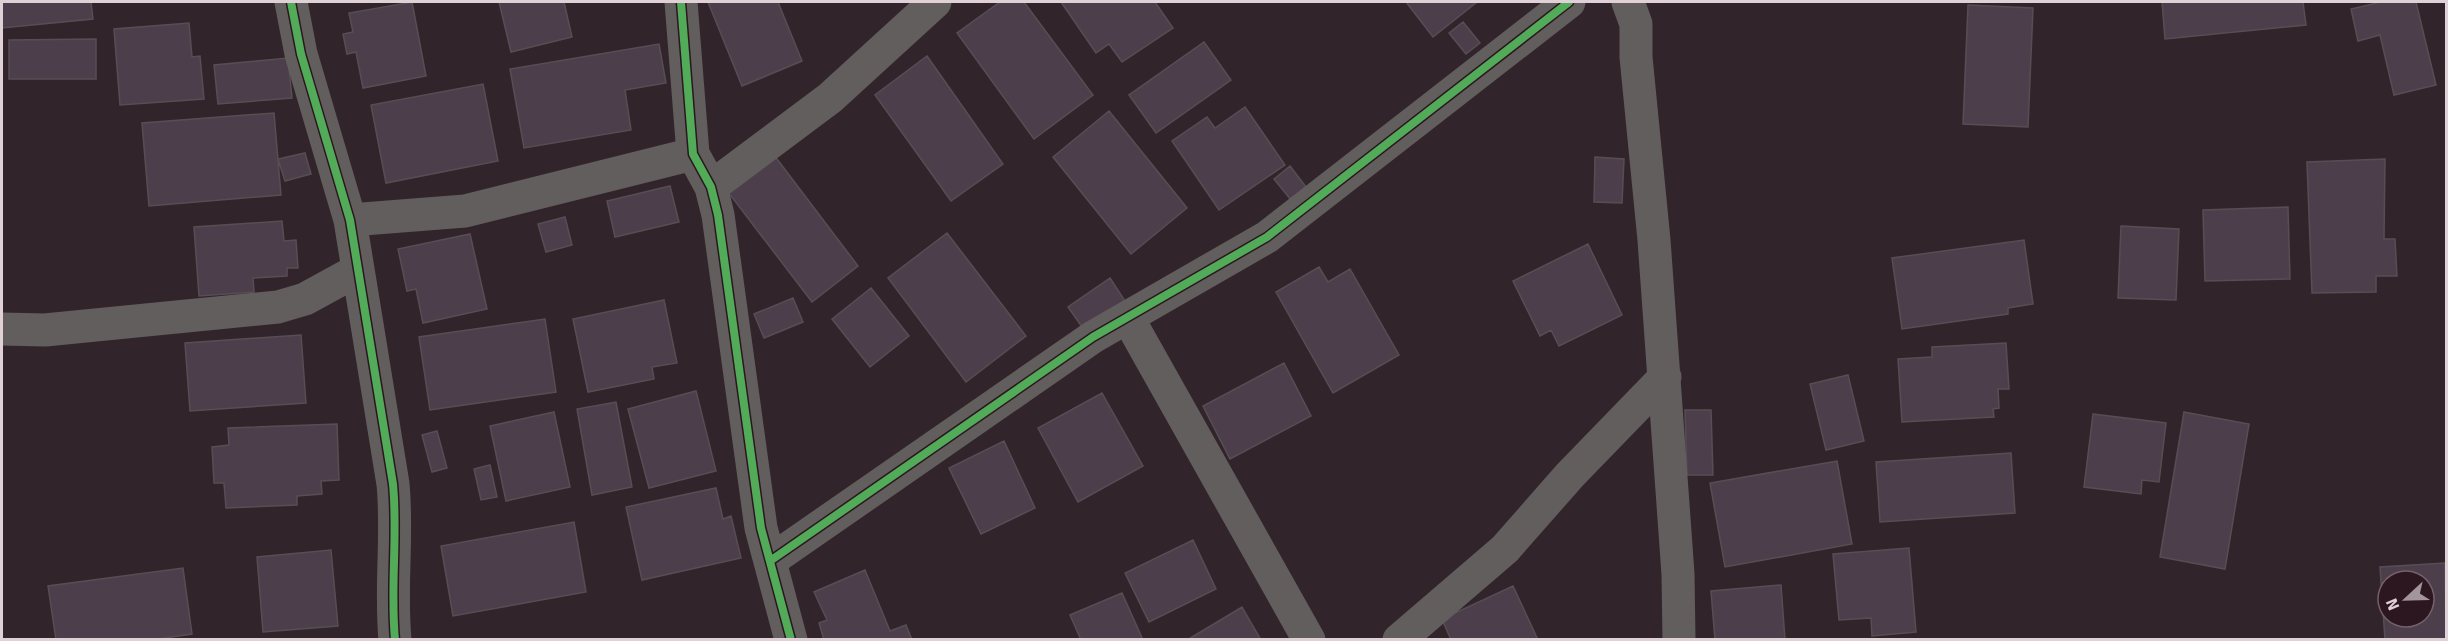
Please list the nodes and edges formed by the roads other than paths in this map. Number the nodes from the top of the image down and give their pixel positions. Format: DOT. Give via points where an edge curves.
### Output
graph roads {
  1 [pos="291,2"];
  2 [pos="681,2"];
  3 [pos="935,2"];
  4 [pos="1569,2"];
  5 [pos="1639,9"];
  6 [pos="693,154"];
  7 [pos="711,187"];
  8 [pos="350,220"];
  9 [pos="358,270"];
  10 [pos="1128,318"];
  11 [pos="2,329"];
  12 [pos="1665,377"];
  13 [pos="770,561"];
  14 [pos="395,639"];
  15 [pos="791,639"];
  16 [pos="1310,639"];
  17 [pos="1399,639"];
  18 [pos="1679,639"];
  1 -- 8 [label="street" via="301,54"];
  2 -- 6 [label="street"];
  3 -- 7 [label="street" via="837,92"];
  4 -- 10 [label="street" via="1267,237"];
  5 -- 12 [label="street" via="1636,57"];
  6 -- 7 [label="street"];
  6 -- 8 [label="street" via="465,211"];
  7 -- 13 [label="street" via="761,528"];
  8 -- 9 [label="street"];
  9 -- 11 [label="street" via="304,299 278,307 45,330"];
  9 -- 14 [label="street" via="397,521 392,577"];
  10 -- 13 [label="street" via="1093,337"];
  10 -- 16 [label="street"];
  12 -- 17 [label="street" via="1505,549"];
  12 -- 18 [label="street"];
  13 -- 15 [label="street"];
}
